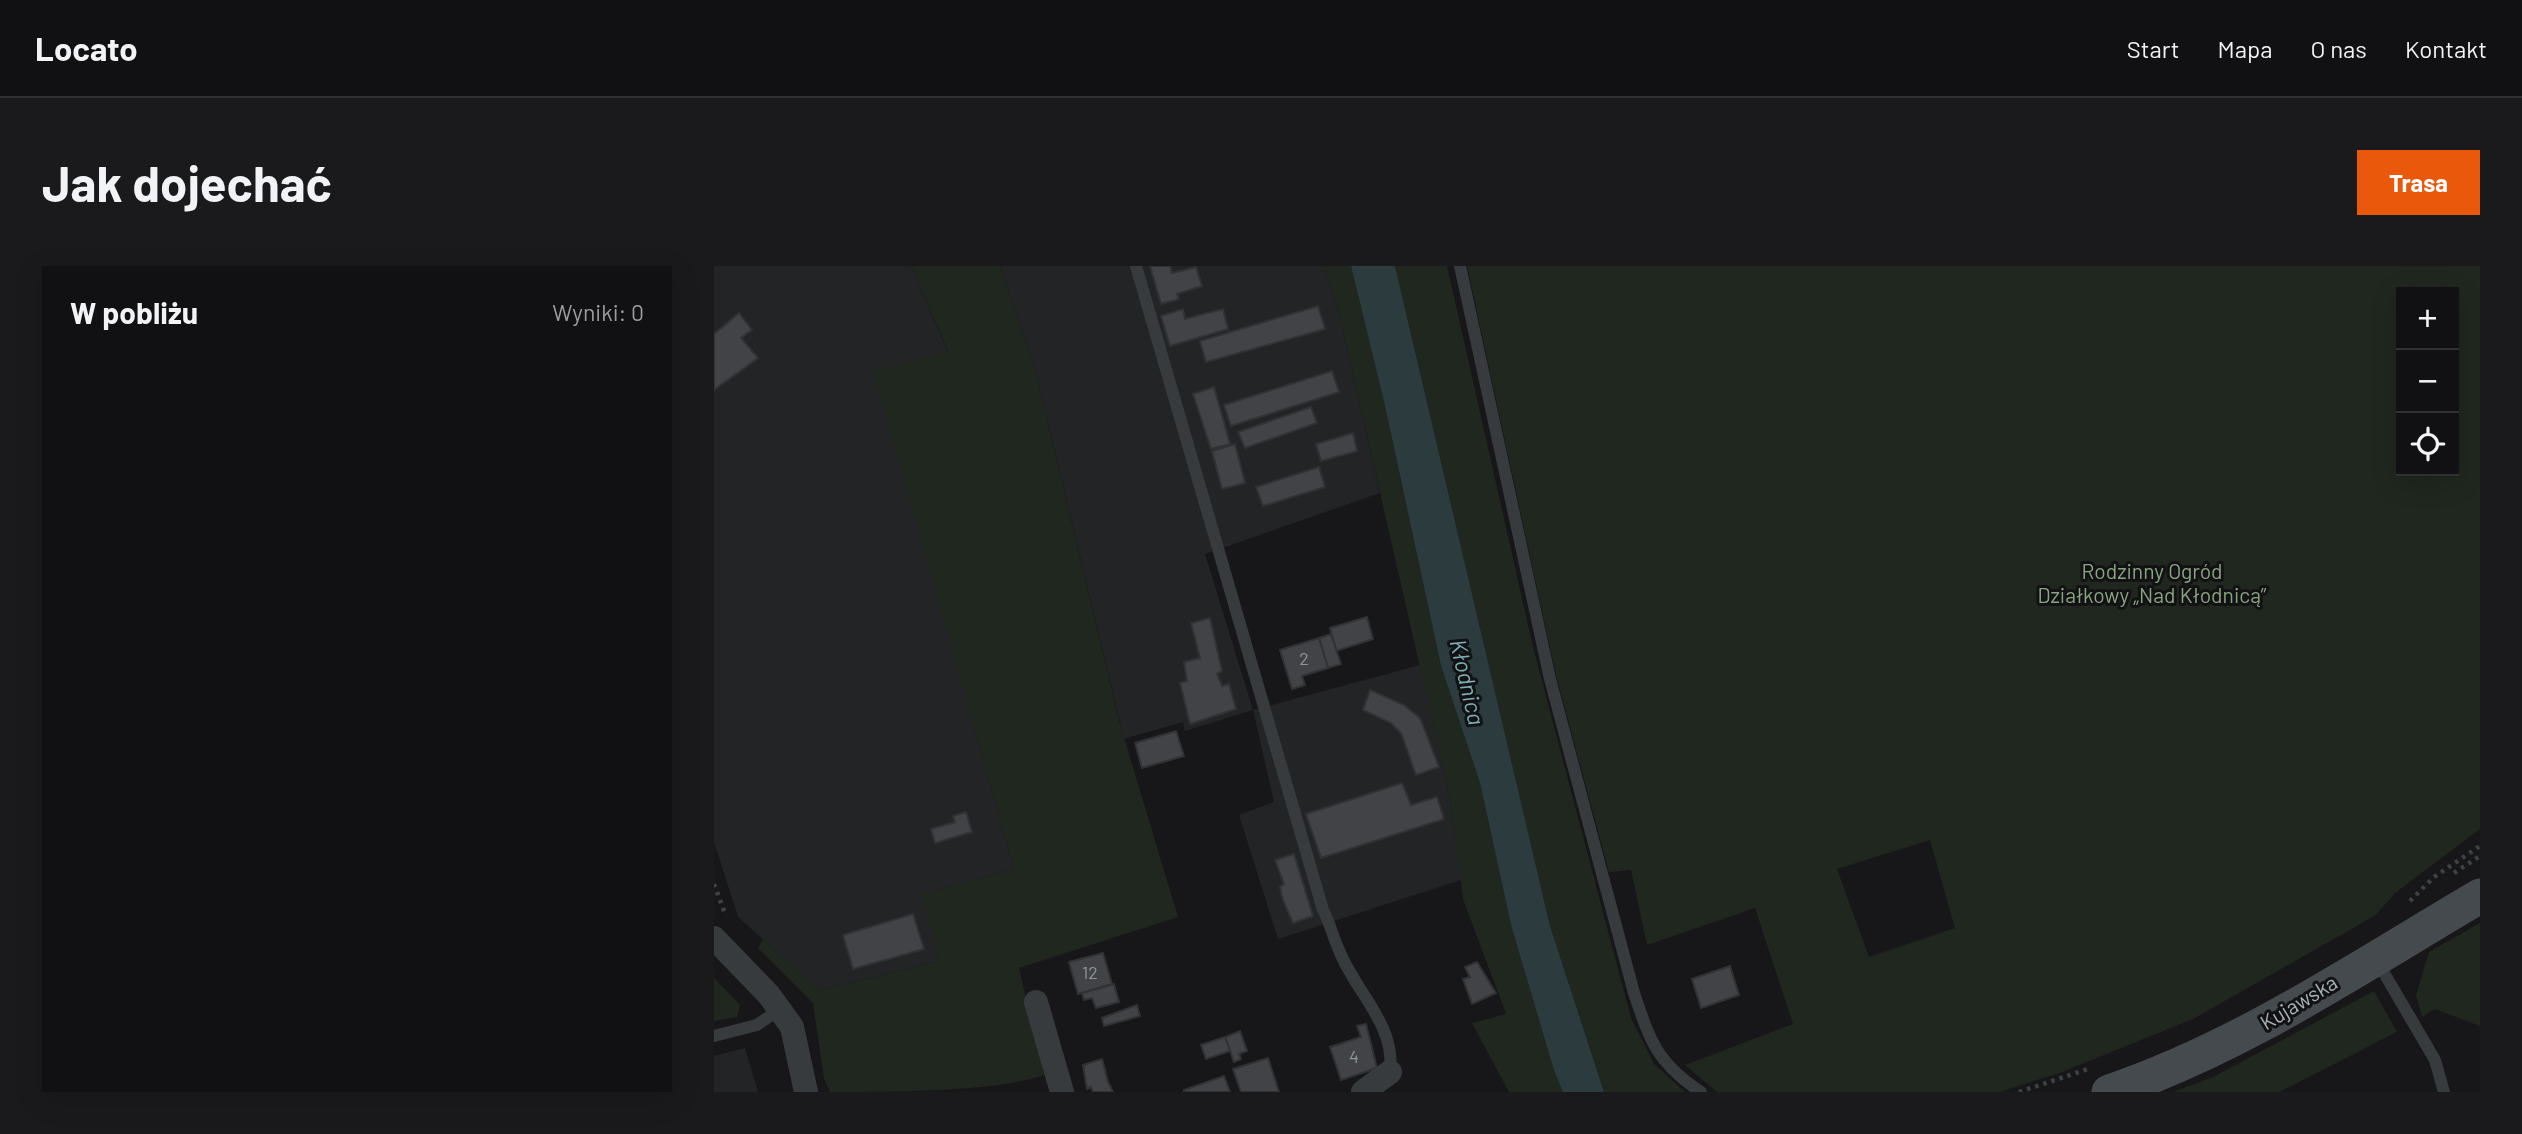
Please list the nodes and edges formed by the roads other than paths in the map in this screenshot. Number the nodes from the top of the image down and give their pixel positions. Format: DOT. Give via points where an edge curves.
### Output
graph roads {
  1 [pos="1136,266"];
  2 [pos="1460,266"];
  3 [pos="2480,896"];
  4 [pos="714,937"];
  5 [pos="2375,958"];
  6 [pos="1036,1002"];
  7 [pos="779,1010"];
  8 [pos="714,1037"];
  9 [pos="1390,1072"];
  10 [pos="806,1092"];
  11 [pos="1061,1092"];
  12 [pos="1363,1092"];
  13 [pos="1700,1092"];
  14 [pos="2109,1092"];
  15 [pos="2444,1092"];
  1 -- 9 [label="lane" via="1302,844 1339,951 1378,1015 1392,1057"];
  2 -- 13 [label="lane" via="1550,679 1634,993 1650,1041 1676,1076"];
  3 -- 5 [label="street, Kujawska"];
  4 -- 7 [label="street"];
  5 -- 14 [label="street, Kujawska" via="2212,1051"];
  5 -- 15 [label="lane" via="2435,1060"];
  6 -- 11 [label="street"];
  7 -- 8 [label="lane" via="757,1025"];
  7 -- 10 [label="street" via="792,1027"];
  9 -- 12 [label="street"];
}
